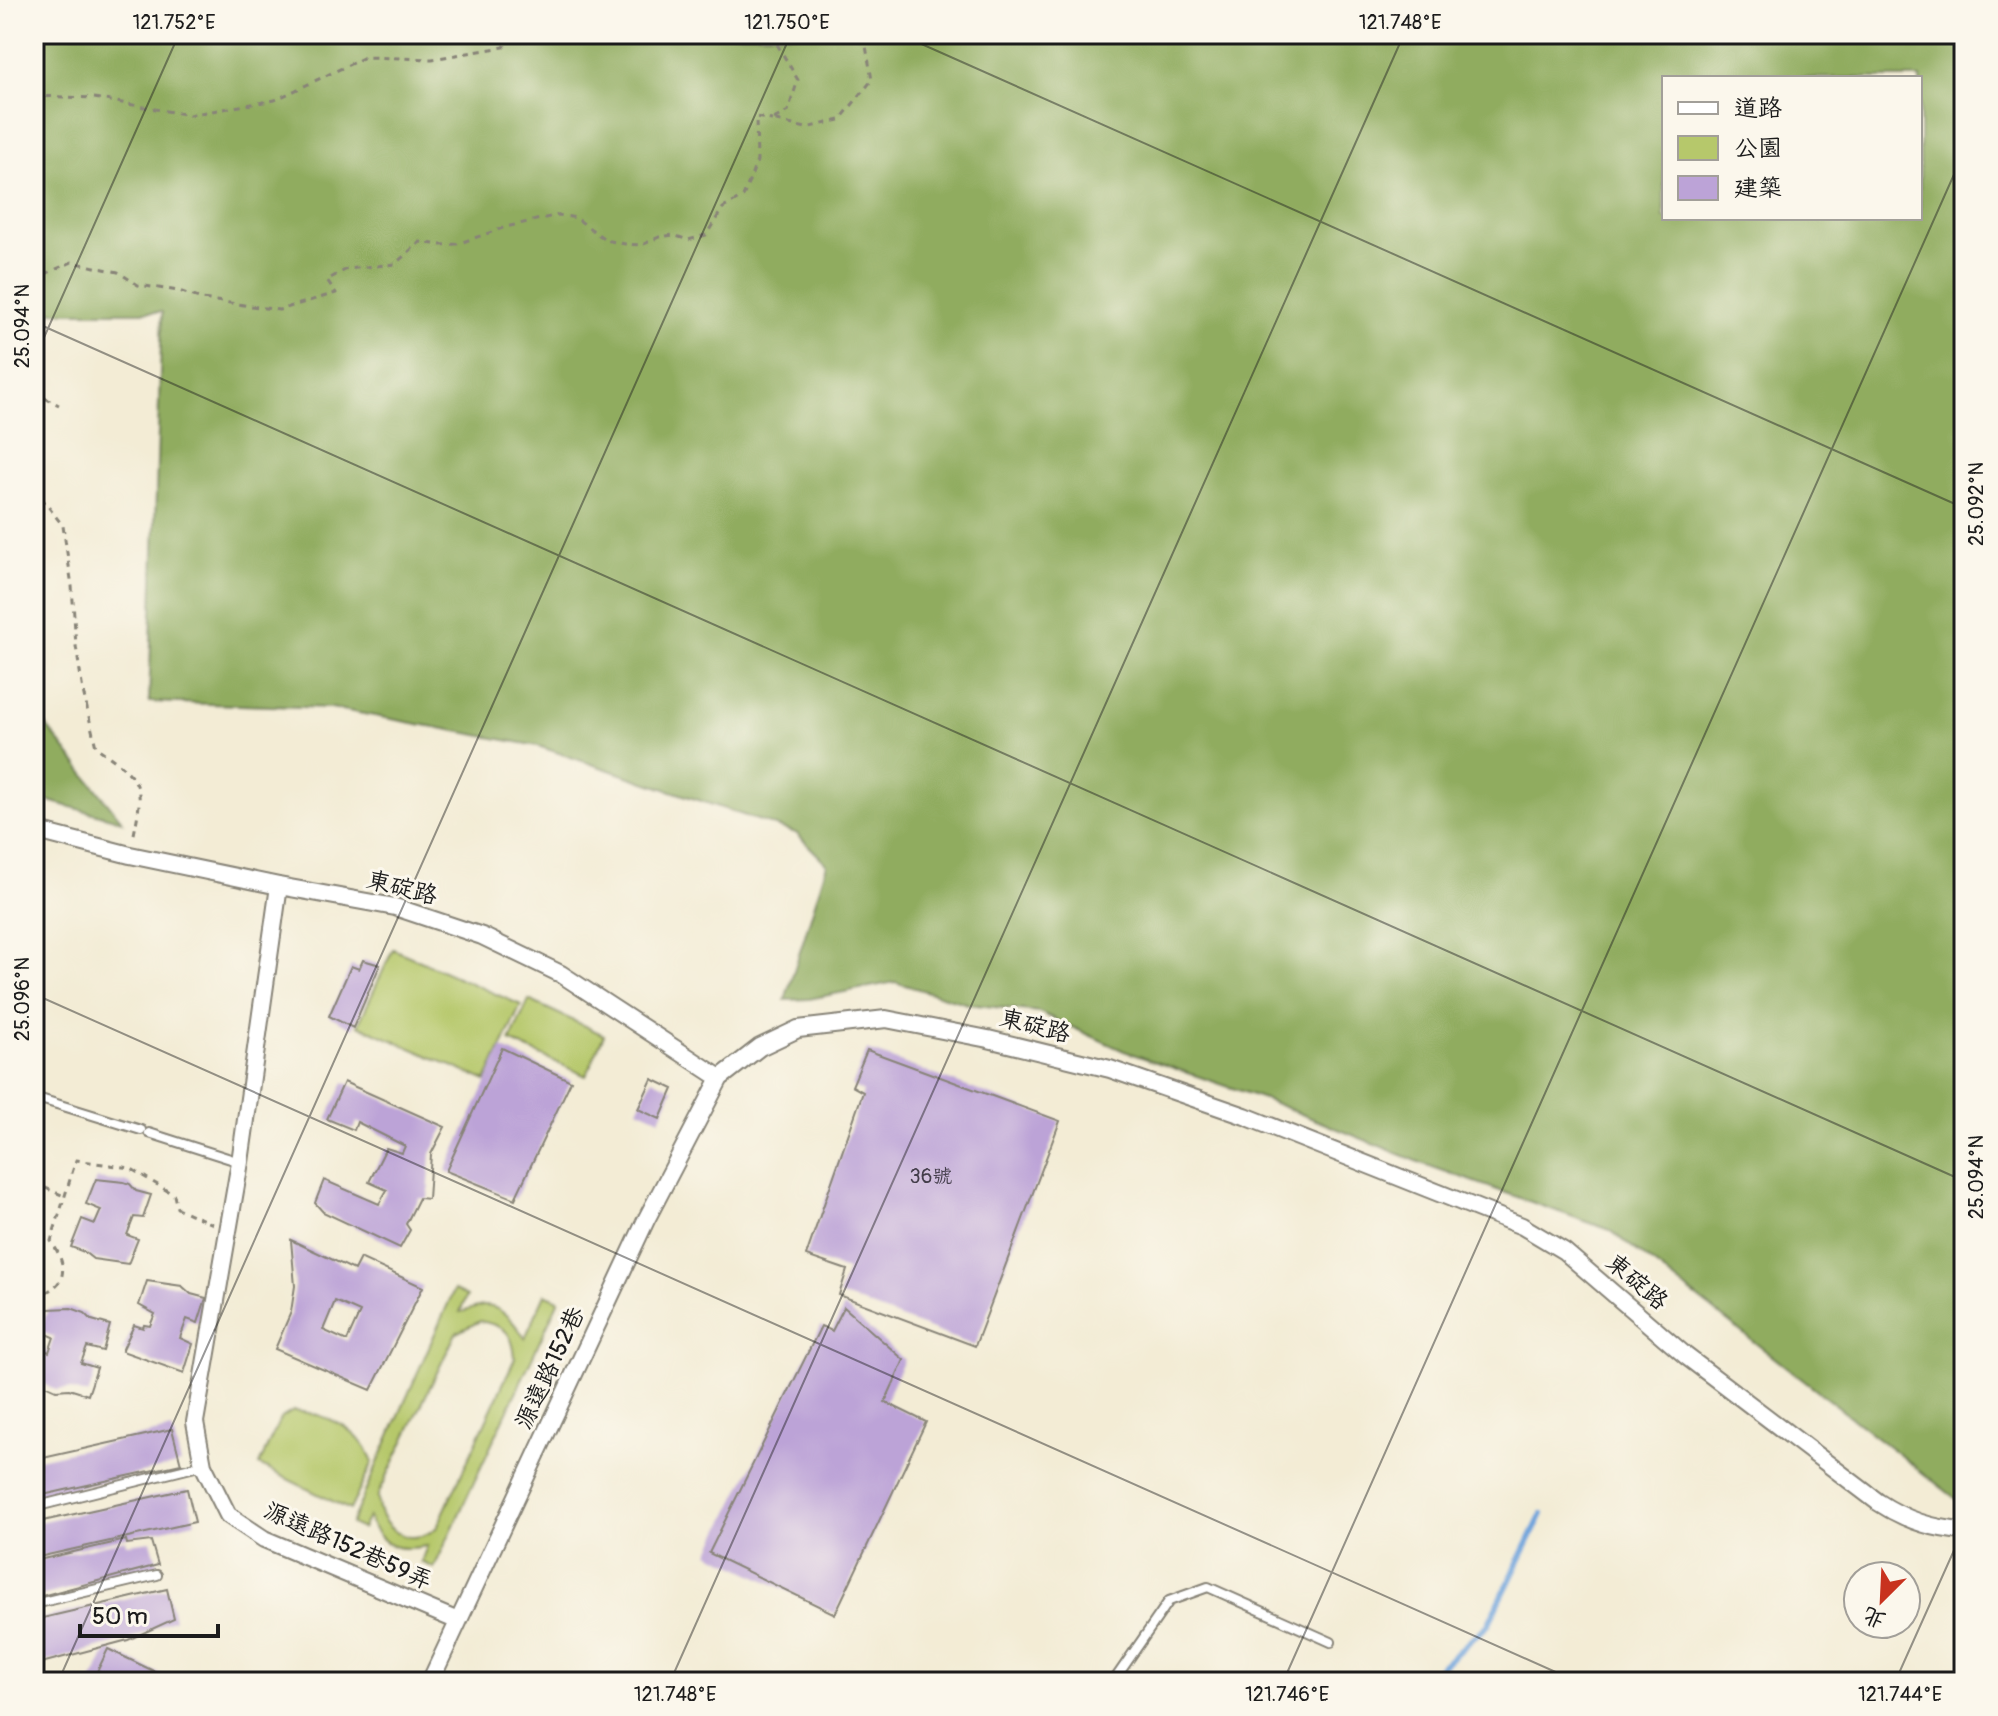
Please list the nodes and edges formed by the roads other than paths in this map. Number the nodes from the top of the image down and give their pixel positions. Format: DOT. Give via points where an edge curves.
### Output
graph roads {
  1 [pos="34,830"];
  2 [pos="279,886"];
  3 [pos="720,1078"];
  4 [pos="34,1097"];
  5 [pos="240,1162"];
  6 [pos="203,1465"];
  7 [pos="34,1507"];
  8 [pos="1964,1531"];
  9 [pos="157,1575"];
  10 [pos="34,1604"];
  11 [pos="458,1621"];
  12 [pos="1331,1642"];
  13 [pos="430,1682"];
  14 [pos="1113,1682"];
  1 -- 2 [label="street, 東碇路"];
  2 -- 3 [label="street, 東碇路" via="395,907 482,936 561,974"];
  2 -- 5 [label="street, 源遠路152巷59弄"];
  3 -- 8 [label="street, 東碇路" via="760,1047 798,1029 886,1019 1110,1069 1245,1116 1522,1226 1564,1251 1686,1356 1878,1502 1899,1516"];
  3 -- 11 [label="street, 源遠路152巷" via="646,1220"];
  4 -- 5 [label="lane"];
  5 -- 6 [label="street, 源遠路152巷59弄" via="195,1422"];
  6 -- 7 [label="lane"];
  6 -- 11 [label="street, 源遠路152巷59弄" via="228,1515 264,1539"];
  9 -- 10 [label="lane"];
  11 -- 13 [label="street, 源遠路152巷"];
  12 -- 14 [label="lane" via="1208,1587 1169,1601"];
}
